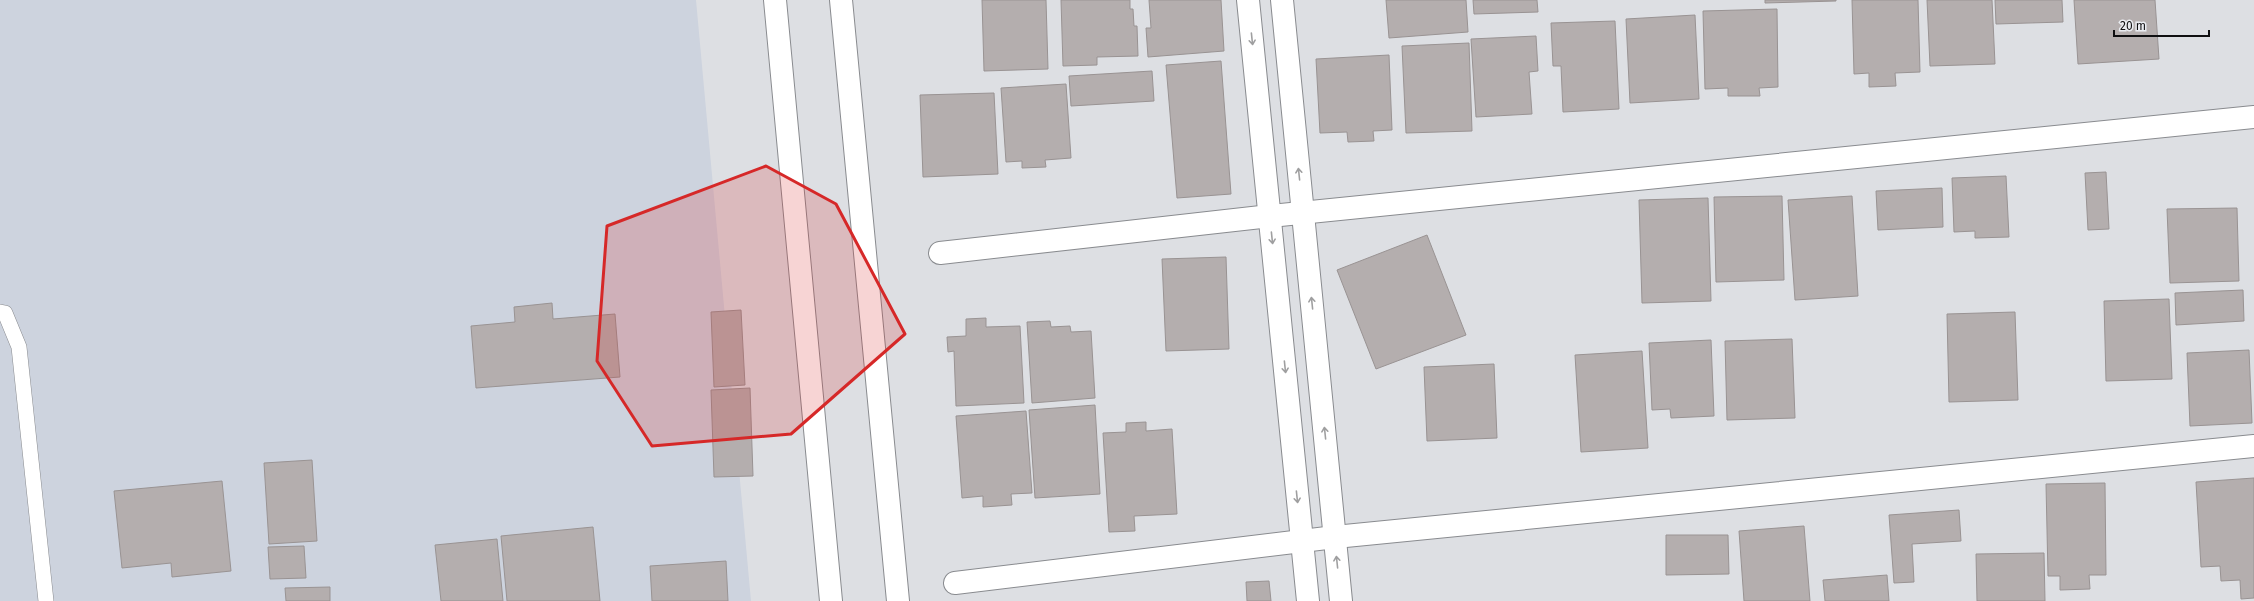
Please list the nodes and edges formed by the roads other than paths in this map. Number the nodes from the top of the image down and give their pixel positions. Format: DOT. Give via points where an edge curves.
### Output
graph roads {
  1 [pos="775,0"];
  2 [pos="841,0"];
  3 [pos="1248,0"];
  4 [pos="1282,0"];
  5 [pos="2254,117"];
  6 [pos="1303,212"];
  7 [pos="1270,216"];
  8 [pos="940,253"];
  9 [pos="0,312"];
  10 [pos="2254,446"];
  11 [pos="1335,537"];
  12 [pos="1302,541"];
  13 [pos="955,583"];
  14 [pos="46,601"];
  15 [pos="832,601"];
  16 [pos="898,601"];
  17 [pos="1308,601"];
  18 [pos="1341,601"];
  1 -- 15 [label="street"];
  2 -- 16 [label="street"];
  3 -- 7 [label="street, one-way"];
  6 -- 4 [label="street, one-way"];
  5 -- 6 [label="street"];
  6 -- 7 [label="street"];
  11 -- 6 [label="street, one-way"];
  7 -- 8 [label="street"];
  7 -- 12 [label="street, one-way"];
  9 -- 14 [label="lane" via="5,313 19,347"];
  10 -- 11 [label="street"];
  11 -- 12 [label="street"];
  18 -- 11 [label="street, one-way"];
  12 -- 13 [label="street"];
  12 -- 17 [label="street"];
}
